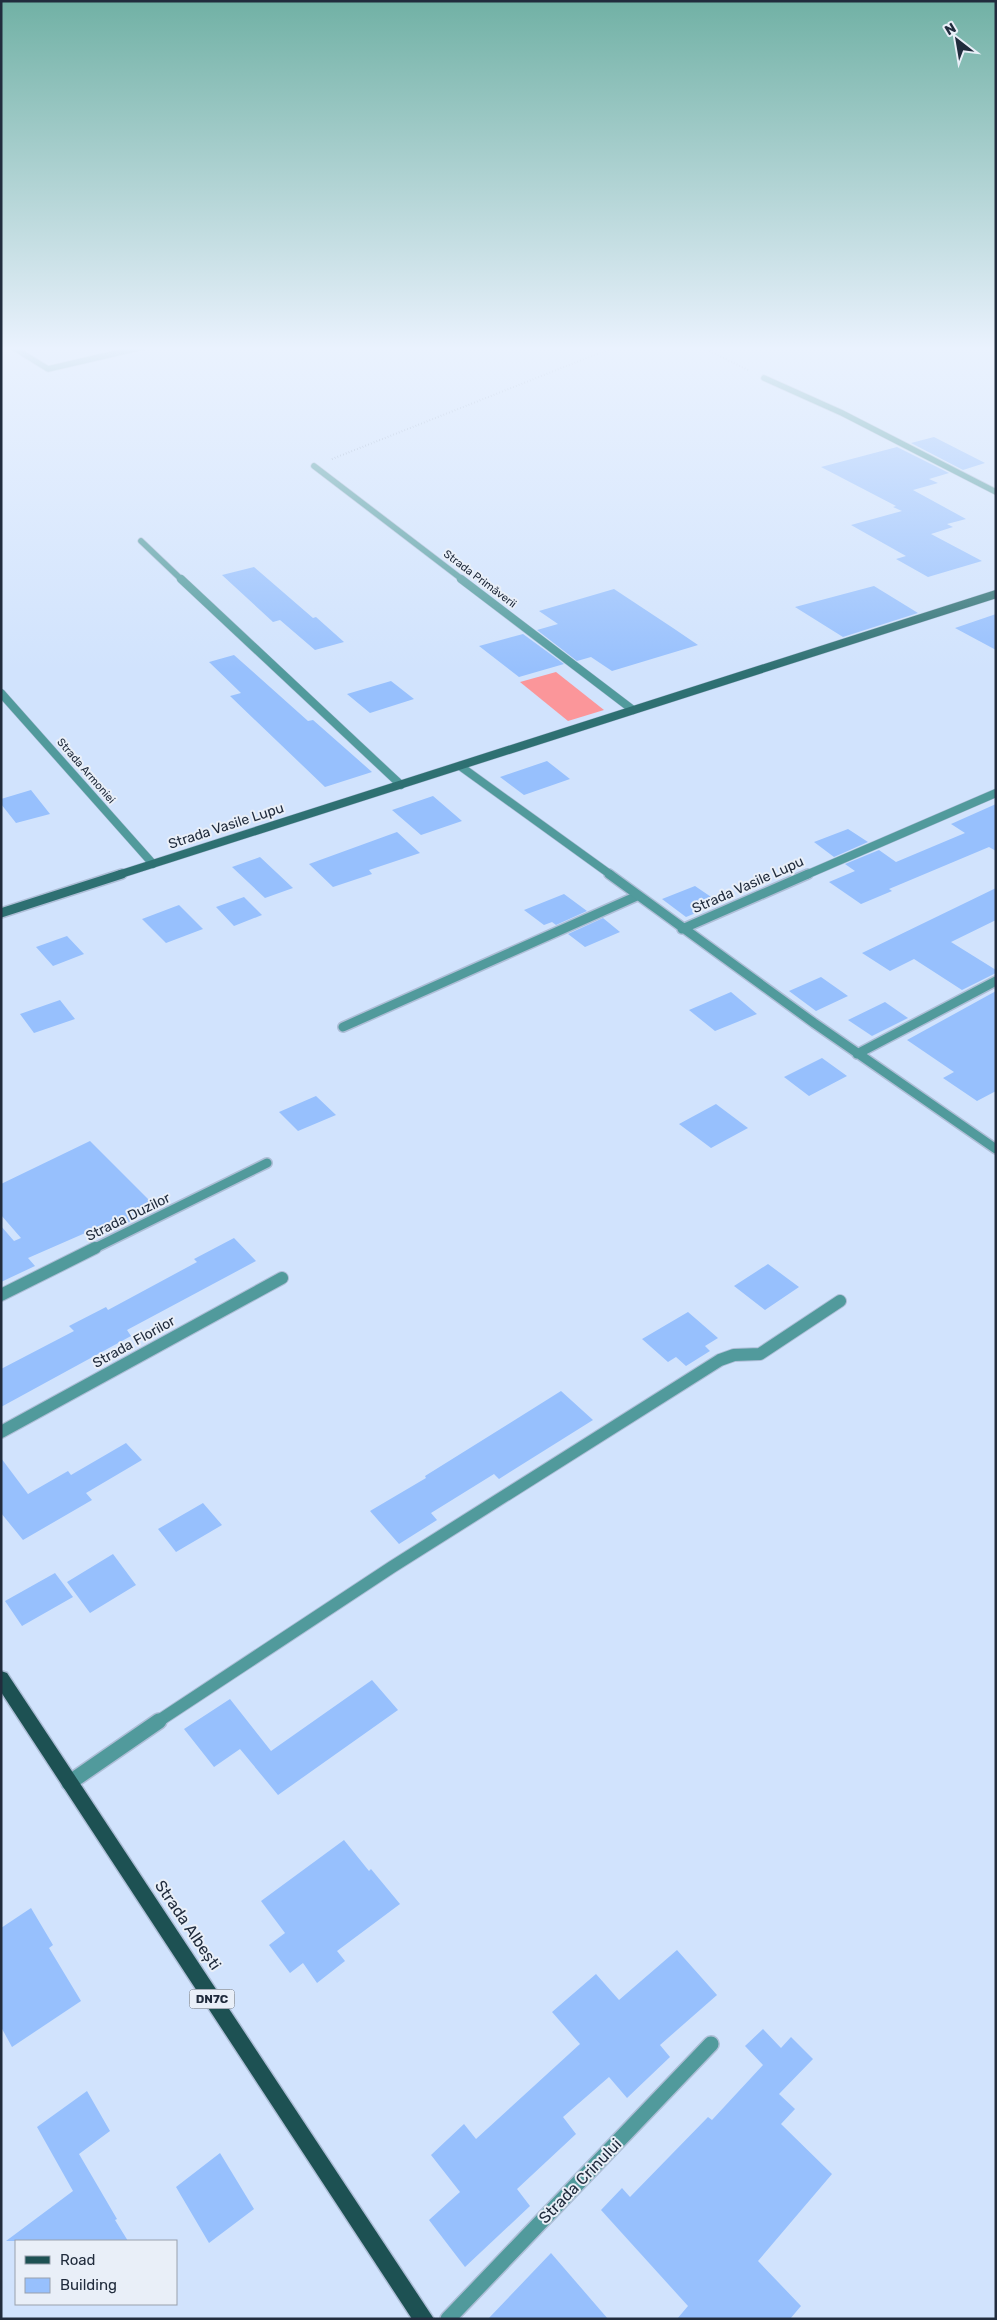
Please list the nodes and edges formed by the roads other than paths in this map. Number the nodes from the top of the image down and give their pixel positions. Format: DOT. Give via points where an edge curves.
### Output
graph roads {
  1 [pos="922,454"];
  2 [pos="314,466"];
  3 [pos="996,492"];
  4 [pos="141,541"];
  5 [pos="996,594"];
  6 [pos="1,693"];
  7 [pos="633,710"];
  8 [pos="460,766"];
  9 [pos="401,785"];
  10 [pos="996,792"];
  11 [pos="153,864"];
  12 [pos="637,896"];
  13 [pos="1,913"];
  14 [pos="682,929"];
  15 [pos="996,981"];
  16 [pos="343,1027"];
  17 [pos="857,1054"];
  18 [pos="996,1149"];
  19 [pos="267,1163"];
  20 [pos="282,1278"];
  21 [pos="1,1295"];
  22 [pos="840,1302"];
  23 [pos="1,1432"];
  24 [pos="1,1678"];
  25 [pos="69,1783"];
  26 [pos="711,2044"];
  27 [pos="424,2319"];
  28 [pos="448,2319"];
  1 -- 3 [label="street"];
  2 -- 7 [label="street, Strada Primăverii"];
  4 -- 9 [label="street"];
  5 -- 7 [label="main road, Strada Vasile Lupu"];
  6 -- 11 [label="street, Strada Armoniei"];
  7 -- 8 [label="main road, Strada Vasile Lupu"];
  8 -- 9 [label="main road, Strada Vasile Lupu"];
  8 -- 12 [label="street, Strada Vasile Lupu"];
  9 -- 11 [label="main road, Strada Vasile Lupu"];
  10 -- 14 [label="street, Strada Vasile Lupu"];
  11 -- 13 [label="main road, Strada Vasile Lupu"];
  12 -- 14 [label="street, Strada Vasile Lupu"];
  12 -- 16 [label="street"];
  14 -- 17 [label="street"];
  15 -- 17 [label="street"];
  17 -- 18 [label="street"];
  19 -- 21 [label="street, Strada Duzilor"];
  20 -- 23 [label="street, Strada Florilor"];
  22 -- 25 [label="street" via="760,1354 734,1355 720,1360 652,1402 368,1582"];
  24 -- 25 [label="main road, Strada Albești / DN7C"];
  25 -- 27 [label="main road, Strada Albești / DN7C"];
  26 -- 28 [label="street, Strada Crinului"];
}
